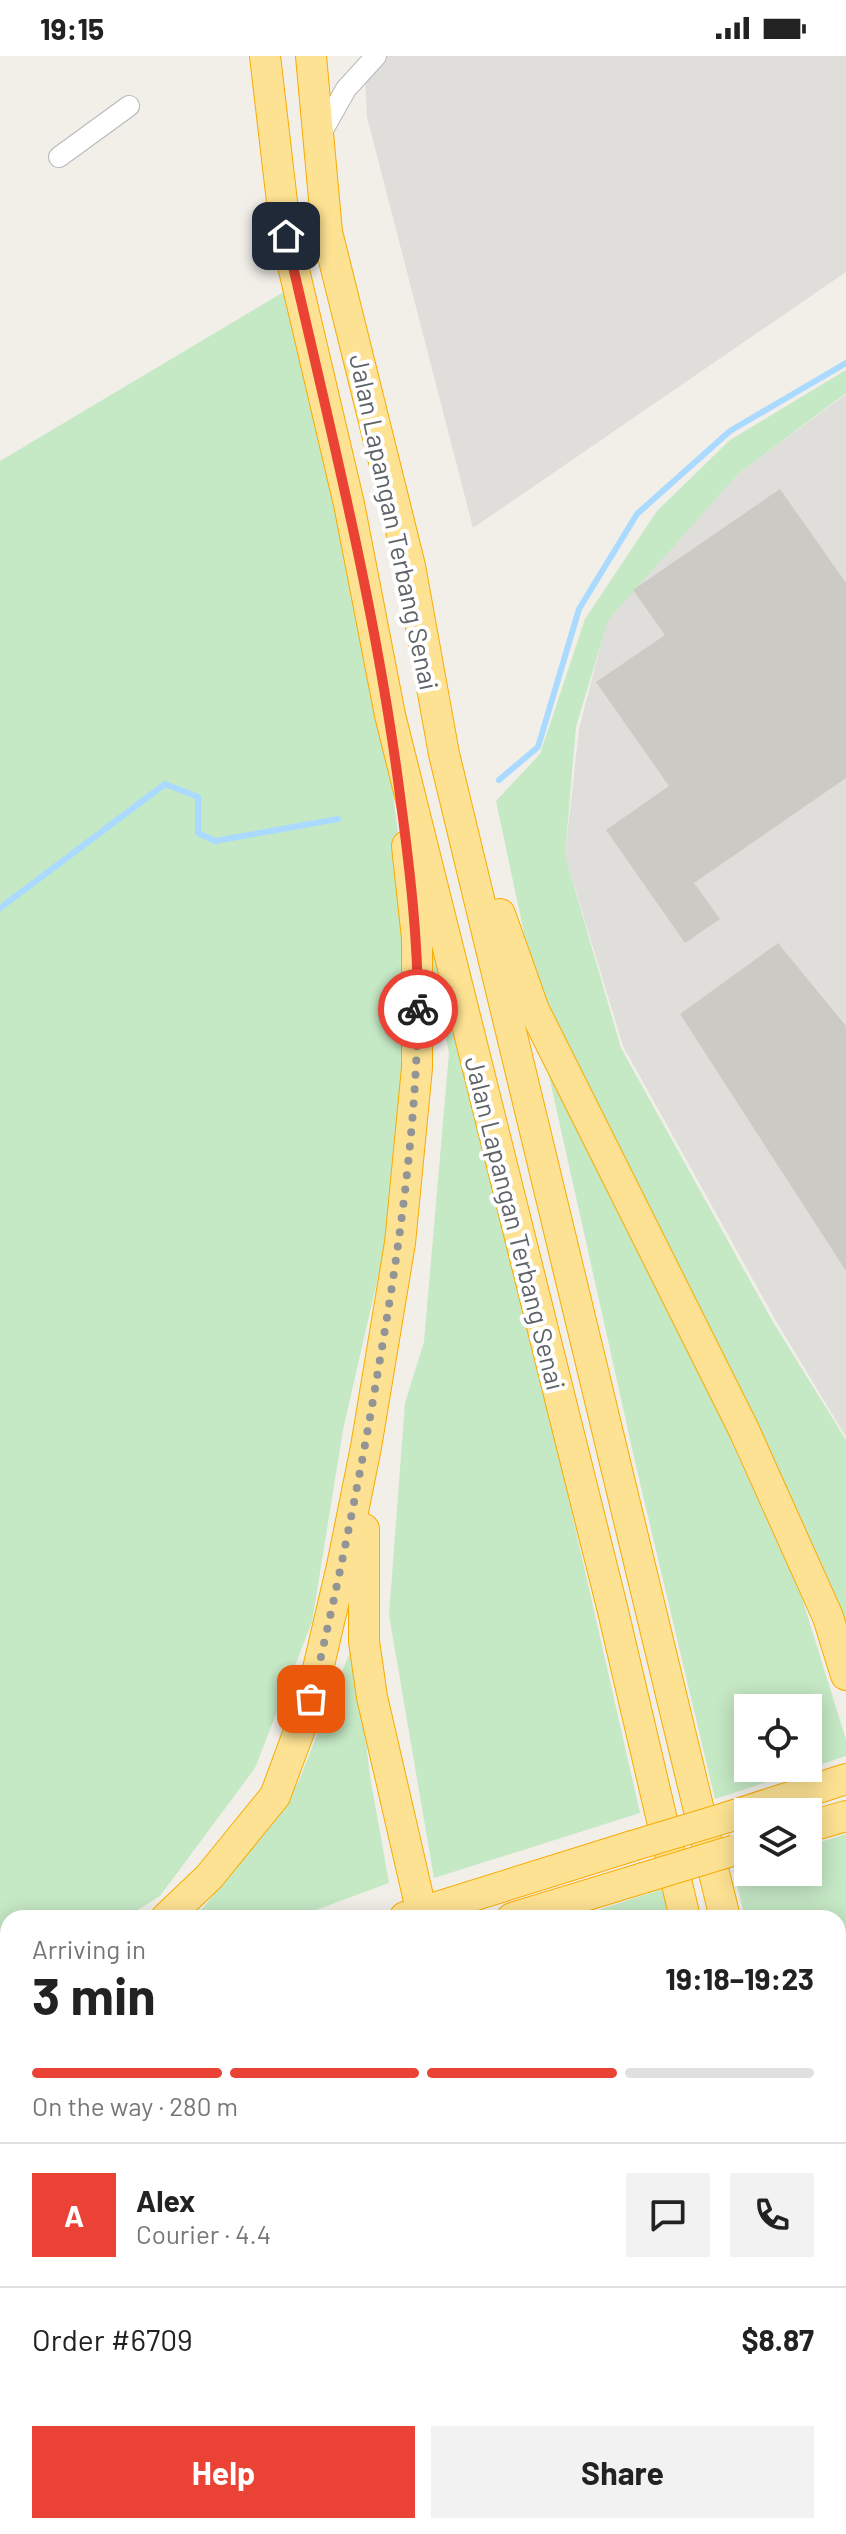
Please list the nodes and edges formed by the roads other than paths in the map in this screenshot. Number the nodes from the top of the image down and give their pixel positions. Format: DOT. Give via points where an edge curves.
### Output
graph roads {
  1 [pos="311,56"];
  2 [pos="376,56"];
  3 [pos="263,61"];
  4 [pos="129,106"];
  5 [pos="318,138"];
  6 [pos="59,157"];
  7 [pos="390,715"];
  8 [pos="444,754"];
  9 [pos="366,1447"];
  10 [pos="828,1617"];
  11 [pos="846,1650"];
  12 [pos="846,1675"];
  13 [pos="846,1779"];
  14 [pos="846,1816"];
  15 [pos="822,1823"];
  16 [pos="734,1850"];
  17 [pos="174,1910"];
  18 [pos="415,1910"];
  19 [pos="435,1910"];
  20 [pos="538,1910"];
  21 [pos="683,1910"];
  22 [pos="723,1910"];
  1 -- 5 [label="highway, Jalan Lapangan Terbang Senai"];
  2 -- 5 [label="street" via="346,89"];
  3 -- 7 [label="highway, Jalan Lapangan Terbang Senai" via="286,236 349,504"];
  4 -- 6 [label="street"];
  5 -- 8 [label="highway, Jalan Lapangan Terbang Senai" via="327,232 410,566"];
  7 -- 9 [label="highway" via="417,938 417,1068 400,1243"];
  7 -- 21 [label="highway, Jalan Lapangan Terbang Senai"];
  8 -- 10 [label="highway" via="534,1010 744,1430"];
  8 -- 22 [label="highway, Jalan Lapangan Terbang Senai"];
  9 -- 17 [label="highway" via="311,1699 275,1796 209,1877"];
  9 -- 18 [label="highway" via="364,1641"];
  10 -- 11 [label="highway"];
  10 -- 12 [label="highway"];
  13 -- 19 [label="highway, bridge"];
  14 -- 15 [label="highway"];
  16 -- 20 [label="highway, bridge"];
}
